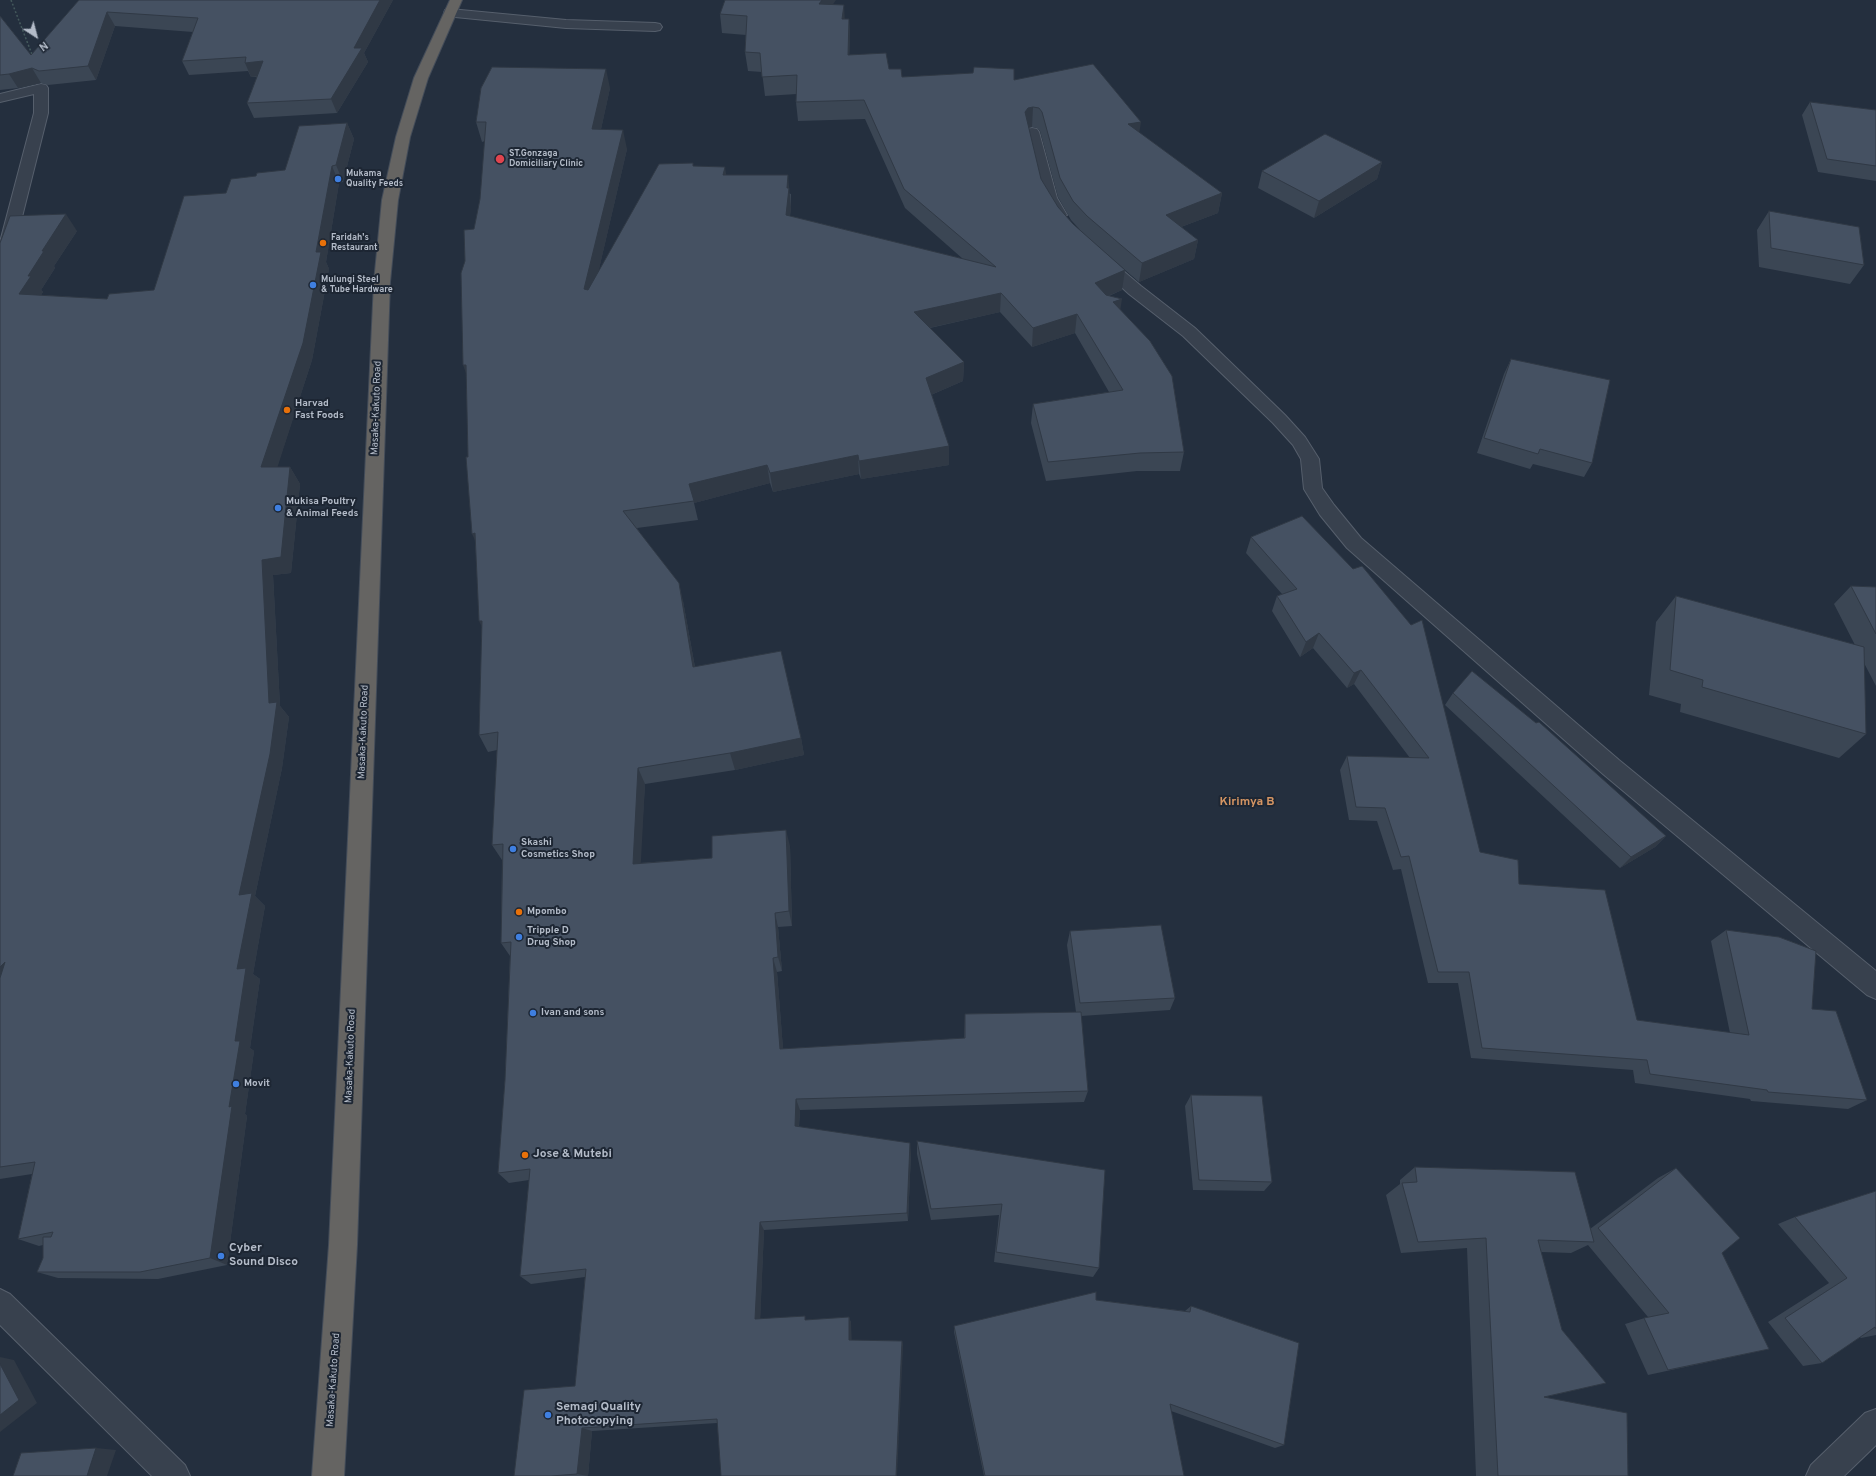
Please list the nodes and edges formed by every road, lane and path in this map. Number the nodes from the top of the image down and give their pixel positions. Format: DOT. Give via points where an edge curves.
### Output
graph roads {
  1 [pos="11,0"];
  2 [pos="453,7"];
  3 [pos="655,27"];
  4 [pos="41,88"];
  5 [pos="0,98"];
  6 [pos="1032,132"];
  7 [pos="1069,228"];
  8 [pos="1089,249"];
  9 [pos="0,263"];
  10 [pos="1876,987"];
  11 [pos="0,1304"];
  12 [pos="1876,1424"];
  13 [pos="174,1476"];
  14 [pos="328,1476"];
  15 [pos="1822,1476"];
  1 -- 4 [label="path" via="40,77"];
  2 -- 3 [label="street" via="566,24"];
  2 -- 14 [label="highway, Masaka-Kakuto Road" via="421,78 403,137 390,200 382,282 343,1237"];
  4 -- 5 [label="street"];
  4 -- 9 [label="street" via="41,113 4,257"];
  6 -- 7 [label="street" via="1049,198"];
  8 -- 10 [label="street" via="1135,290 1189,332 1279,418 1299,441 1310,459 1313,489 1354,543 1611,767"];
  11 -- 13 [label="street"];
  12 -- 15 [label="street"];
}
